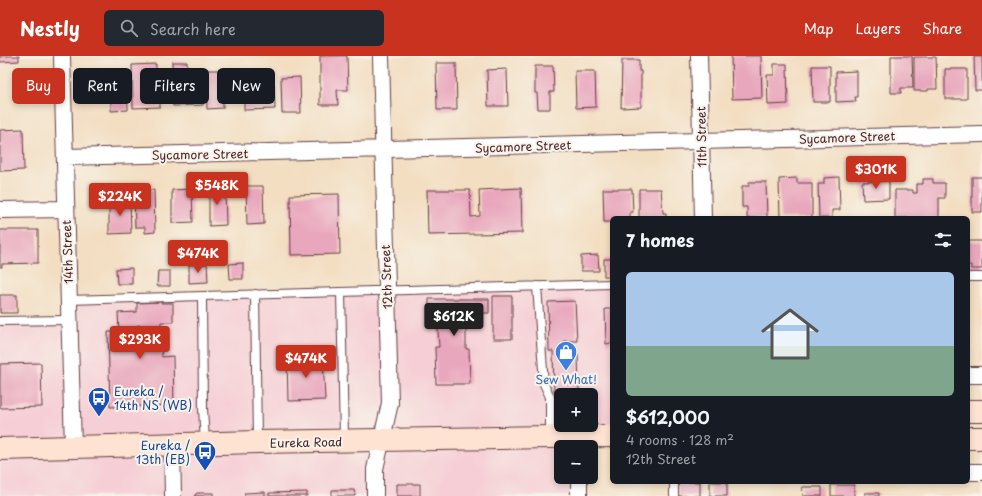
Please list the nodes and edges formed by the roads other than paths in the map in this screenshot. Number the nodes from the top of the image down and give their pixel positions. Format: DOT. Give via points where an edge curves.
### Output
graph roads {
  1 [pos="62,56"];
  2 [pos="381,56"];
  3 [pos="699,56"];
  4 [pos="982,134"];
  5 [pos="702,142"];
  6 [pos="383,150"];
  7 [pos="65,157"];
  8 [pos="66,209"];
  9 [pos="0,210"];
  10 [pos="703,216"];
  11 [pos="970,277"];
  12 [pos="982,277"];
  13 [pos="610,284"];
  14 [pos="537,286"];
  15 [pos="387,290"];
  16 [pos="341,292"];
  17 [pos="255,294"];
  18 [pos="202,296"];
  19 [pos="69,300"];
  20 [pos="69,320"];
  21 [pos="0,321"];
  22 [pos="970,375"];
  23 [pos="982,375"];
  24 [pos="970,411"];
  25 [pos="982,411"];
  26 [pos="610,436"];
  27 [pos="550,437"];
  28 [pos="970,438"];
  29 [pos="982,438"];
  30 [pos="381,440"];
  31 [pos="566,440"];
  32 [pos="589,440"];
  33 [pos="344,441"];
  34 [pos="257,442"];
  35 [pos="205,444"];
  36 [pos="172,445"];
  37 [pos="73,447"];
  38 [pos="0,449"];
  39 [pos="970,472"];
  40 [pos="982,472"];
  41 [pos="579,484"];
  42 [pos="674,484"];
  43 [pos="173,496"];
  44 [pos="376,496"];
  45 [pos="579,496"];
  46 [pos="674,496"];
  1 -- 7 [label="street, 14th Street"];
  2 -- 6 [label="street, 12th Street"];
  3 -- 5 [label="street, 11th Street"];
  4 -- 5 [label="street, Sycamore Street"];
  5 -- 6 [label="street, Sycamore Street"];
  5 -- 10 [label="street, 11th Street"];
  6 -- 7 [label="street, Sycamore Street"];
  6 -- 15 [label="street, 12th Street"];
  7 -- 8 [label="street, 14th Street"];
  8 -- 9 [label="street"];
  8 -- 19 [label="street, 14th Street"];
  11 -- 12 [label="lane"];
  13 -- 14 [label="lane"];
  14 -- 15 [label="lane"];
  14 -- 27 [label="lane" via="544,384 550,397"];
  15 -- 16 [label="lane"];
  15 -- 30 [label="street, 12th Street" via="390,402"];
  16 -- 17 [label="lane"];
  16 -- 33 [label="lane"];
  17 -- 18 [label="lane"];
  17 -- 34 [label="lane"];
  18 -- 19 [label="lane"];
  18 -- 35 [label="lane"];
  19 -- 20 [label="street, 14th Street"];
  20 -- 21 [label="lane"];
  20 -- 37 [label="street, 14th Street"];
  22 -- 23 [label="street"];
  24 -- 25 [label="main road"];
  26 -- 32 [label="main road, Eureka Road"];
  27 -- 30 [label="main road, Eureka Road"];
  27 -- 31 [label="main road, Eureka Road"];
  28 -- 29 [label="main road"];
  30 -- 33 [label="main road, Eureka Road"];
  30 -- 44 [label="street, 12th Street" via="375,468"];
  33 -- 34 [label="main road, Eureka Road"];
  34 -- 35 [label="main road, Eureka Road"];
  35 -- 36 [label="main road, Eureka Road"];
  36 -- 37 [label="main road, Eureka Road"];
  36 -- 43 [label="street"];
  37 -- 38 [label="main road, Eureka Road"];
  39 -- 40 [label="street"];
  41 -- 45 [label="street"];
  42 -- 46 [label="lane"];
}
